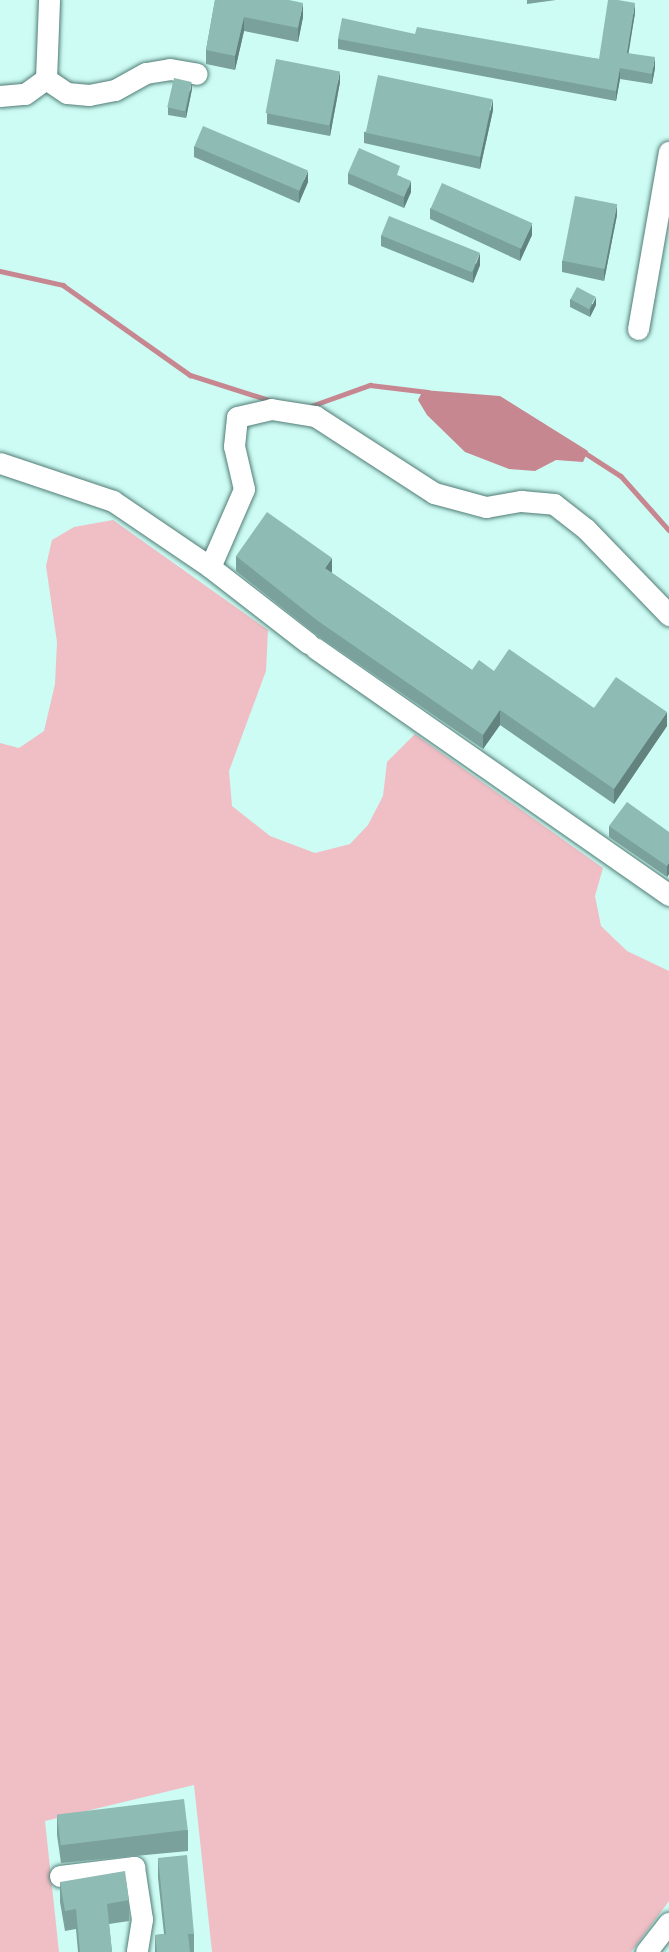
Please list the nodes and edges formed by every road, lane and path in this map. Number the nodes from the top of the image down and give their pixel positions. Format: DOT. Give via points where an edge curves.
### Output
graph roads {
  1 [pos="49,0"];
  2 [pos="197,74"];
  3 [pos="46,79"];
  4 [pos="0,96"];
  5 [pos="669,152"];
  6 [pos="638,329"];
  7 [pos="0,463"];
  8 [pos="211,567"];
  9 [pos="669,615"];
  10 [pos="669,895"];
  11 [pos="60,1876"];
  12 [pos="669,1923"];
  13 [pos="137,1952"];
  14 [pos="646,1952"];
  1 -- 3 [label="street"];
  2 -- 3 [label="street" via="170,69 89,95 67,93"];
  3 -- 4 [label="street" via="25,94"];
  5 -- 6 [label="street"];
  7 -- 8 [label="street" via="113,501"];
  8 -- 9 [label="street" via="244,489 234,446 237,417 271,409 315,416 434,493 486,507 521,501 554,504 586,529"];
  8 -- 10 [label="street" via="312,645"];
  11 -- 13 [label="street" via="134,1867 142,1919"];
  12 -- 14 [label="street"];
}
